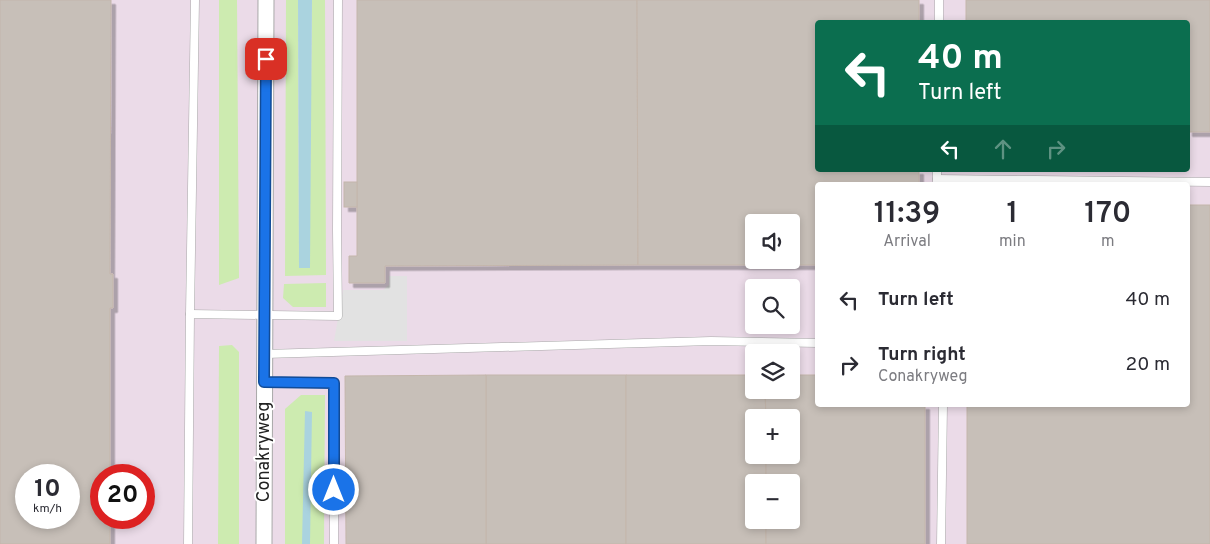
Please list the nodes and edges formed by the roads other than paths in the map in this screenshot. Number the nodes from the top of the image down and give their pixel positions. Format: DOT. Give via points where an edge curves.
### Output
graph roads {
  1 [pos="195,0"];
  2 [pos="266,0"];
  3 [pos="338,0"];
  4 [pos="939,0"];
  5 [pos="939,20"];
  6 [pos="937,182"];
  7 [pos="1210,182"];
  8 [pos="190,314"];
  9 [pos="265,316"];
  10 [pos="815,344"];
  11 [pos="265,354"];
  12 [pos="264,382"];
  13 [pos="942,407"];
  14 [pos="188,544"];
  15 [pos="264,544"];
  16 [pos="334,544"];
  17 [pos="941,544"];
  1 -- 8 [label="lane"];
  2 -- 9 [label="street, Conakryweg"];
  3 -- 9 [label="lane" via="338,316"];
  4 -- 5 [label="lane"];
  6 -- 7 [label="lane"];
  8 -- 9 [label="lane"];
  8 -- 14 [label="lane"];
  9 -- 11 [label="street, Conakryweg"];
  10 -- 11 [label="lane" via="711,342"];
  11 -- 12 [label="street, Conakryweg"];
  12 -- 15 [label="street, Conakryweg"];
  12 -- 16 [label="lane" via="334,383"];
  13 -- 17 [label="lane"];
}
